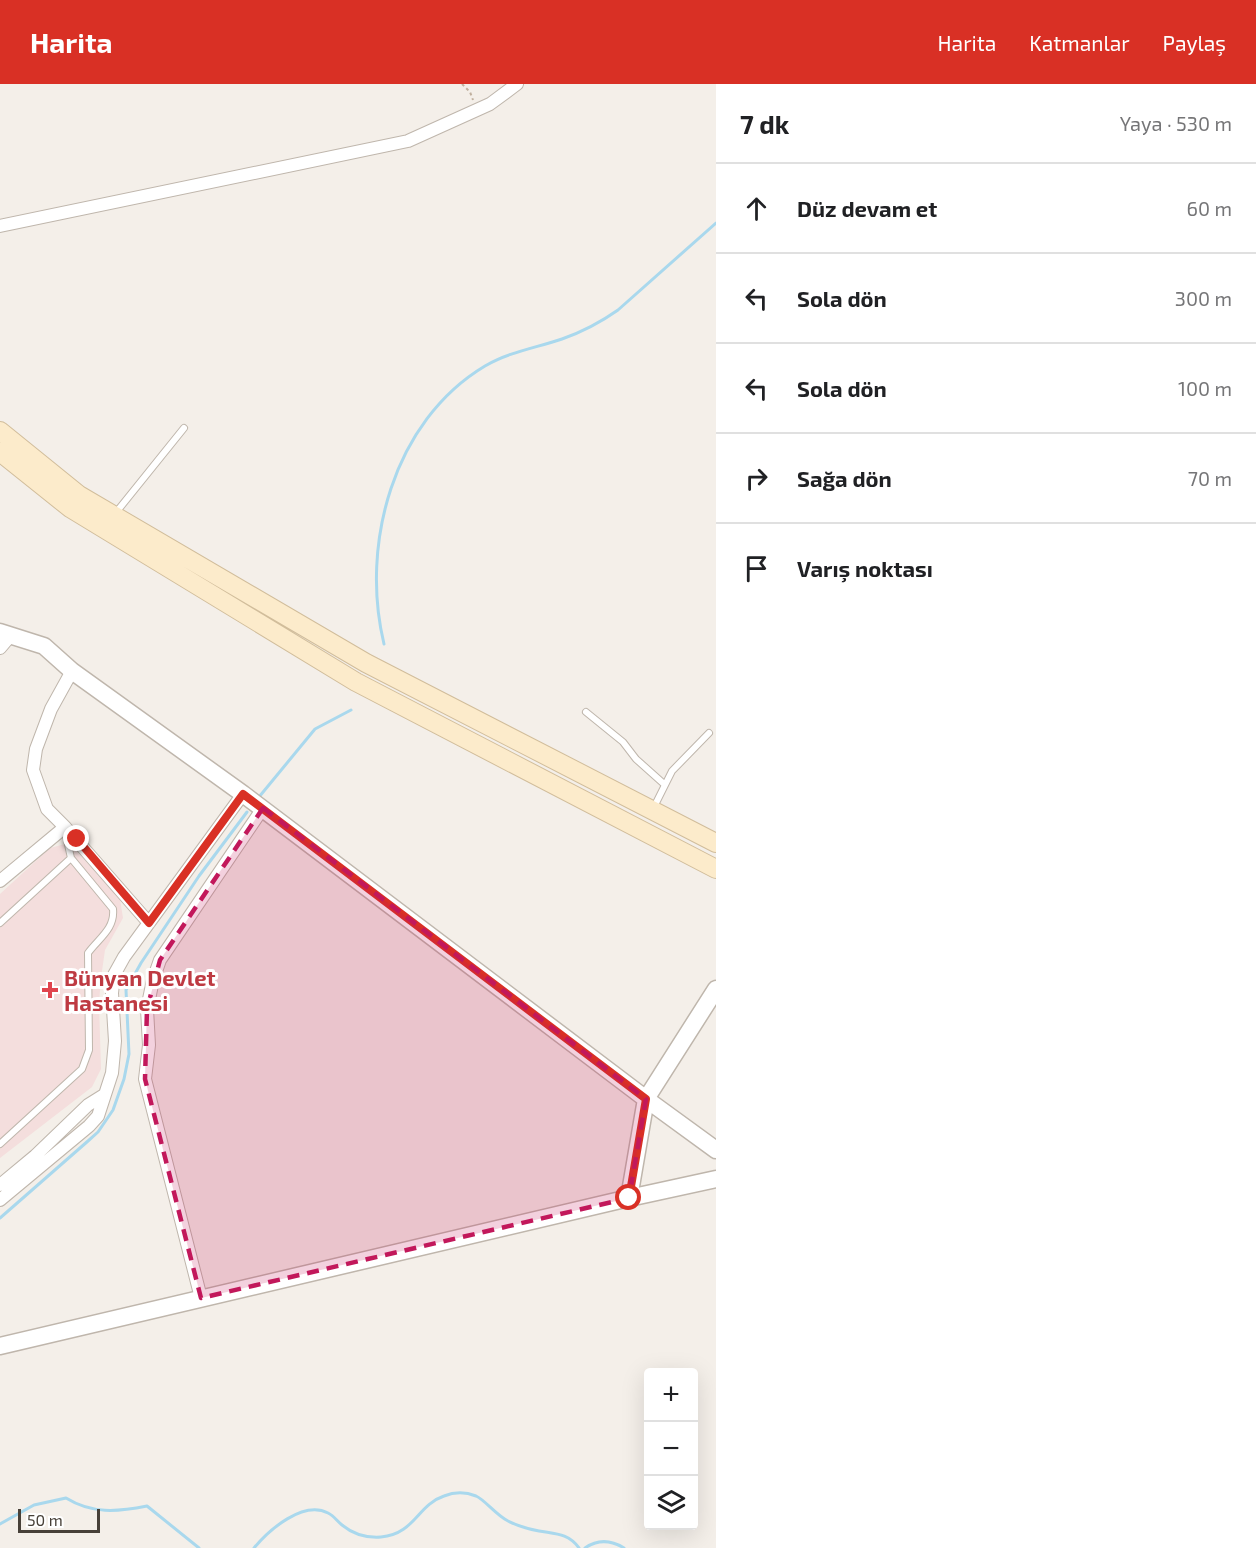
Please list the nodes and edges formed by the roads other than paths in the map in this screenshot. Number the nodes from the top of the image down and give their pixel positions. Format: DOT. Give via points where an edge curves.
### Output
graph roads {
  1 [pos="517,84"];
  2 [pos="0,226"];
  3 [pos="184,428"];
  4 [pos="0,431"];
  5 [pos="0,452"];
  6 [pos="114,515"];
  7 [pos="4,638"];
  8 [pos="72,671"];
  9 [pos="586,712"];
  10 [pos="709,733"];
  11 [pos="664,784"];
  12 [pos="243,794"];
  13 [pos="262,808"];
  14 [pos="652,810"];
  15 [pos="65,827"];
  16 [pos="716,843"];
  17 [pos="71,858"];
  18 [pos="716,868"];
  19 [pos="0,882"];
  20 [pos="0,922"];
  21 [pos="149,923"];
  22 [pos="716,989"];
  23 [pos="104,1095"];
  24 [pos="646,1099"];
  25 [pos="0,1143"];
  26 [pos="716,1150"];
  27 [pos="716,1179"];
  28 [pos="0,1185"];
  29 [pos="629,1198"];
  30 [pos="0,1200"];
  31 [pos="201,1298"];
  32 [pos="0,1346"];
  1 -- 2 [label="street" via="490,104 408,141"];
  3 -- 6 [label="lane"];
  4 -- 6 [label="main road" via="79,495"];
  5 -- 18 [label="main road" via="70,508 357,682"];
  6 -- 14 [label="main road" via="366,663"];
  7 -- 8 [label="street" via="44,646"];
  8 -- 12 [label="street"];
  8 -- 15 [label="street" via="51,708 36,748 33,770 47,810"];
  9 -- 11 [label="lane"];
  10 -- 11 [label="lane"];
  11 -- 14 [label="lane"];
  12 -- 13 [label="street"];
  12 -- 21 [label="street"];
  13 -- 24 [label="street"];
  13 -- 31 [label="street" via="160,960 147,1009 149,1045 145,1079"];
  14 -- 16 [label="main road"];
  15 -- 17 [label="lane"];
  15 -- 19 [label="street"];
  15 -- 21 [label="street"];
  17 -- 20 [label="lane"];
  17 -- 25 [label="lane" via="112,909 114,918 110,930 88,953 89,1050 82,1069"];
  21 -- 23 [label="street" via="114,975 111,993 115,1051"];
  22 -- 24 [label="street"];
  23 -- 28 [label="street"];
  23 -- 30 [label="street" via="98,1116 89,1126"];
  24 -- 26 [label="street"];
  24 -- 29 [label="street"];
  27 -- 29 [label="street"];
  29 -- 31 [label="street"];
  31 -- 32 [label="street"];
}
